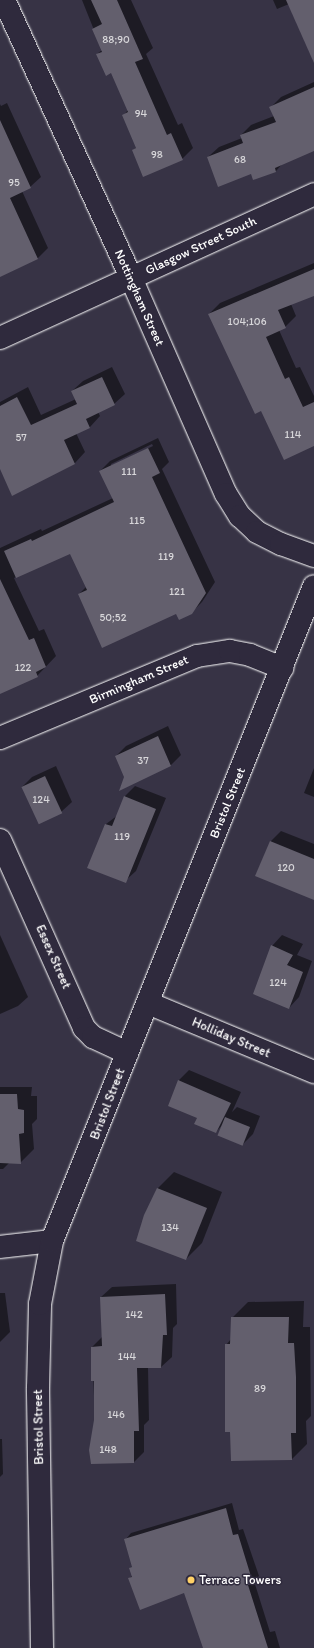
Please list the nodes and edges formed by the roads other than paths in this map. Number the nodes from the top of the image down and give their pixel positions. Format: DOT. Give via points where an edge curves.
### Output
graph roads {
  1 [pos="4,0"];
  2 [pos="314,194"];
  3 [pos="130,278"];
  4 [pos="0,338"];
  5 [pos="314,556"];
  6 [pos="314,586"];
  7 [pos="282,668"];
  8 [pos="0,738"];
  9 [pos="0,840"];
  10 [pos="148,1003"];
  11 [pos="128,1053"];
  12 [pos="314,1072"];
  13 [pos="52,1241"];
  14 [pos="0,1247"];
  15 [pos="42,1648"];
  1 -- 3 [label="street, Nottingham Street"];
  2 -- 3 [label="street, Glasgow Street South"];
  3 -- 4 [label="street, Glasgow Street South"];
  3 -- 5 [label="street, Nottingham Street" via="207,454 234,509 257,532"];
  6 -- 7 [label="street, Bristol Street"];
  7 -- 8 [label="street, Birmingham Street" via="250,655 230,651 197,656"];
  7 -- 10 [label="street, Bristol Street"];
  9 -- 11 [label="street, Essex Street" via="84,1028 93,1037"];
  10 -- 11 [label="street, Bristol Street"];
  10 -- 12 [label="street, Holliday Street"];
  11 -- 13 [label="street, Bristol Street"];
  13 -- 14 [label="street"];
  13 -- 15 [label="street, Bristol Street" via="40,1304 38,1388"];
}
